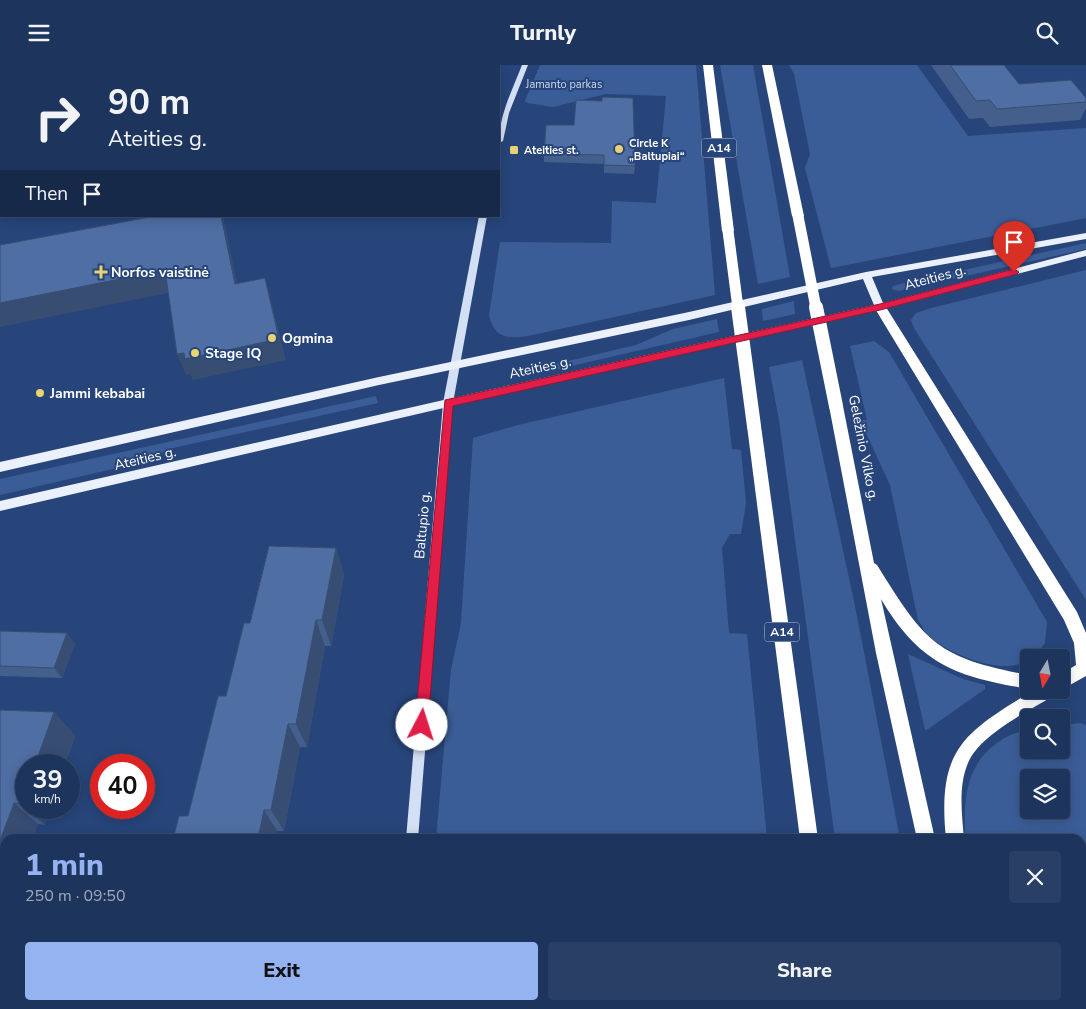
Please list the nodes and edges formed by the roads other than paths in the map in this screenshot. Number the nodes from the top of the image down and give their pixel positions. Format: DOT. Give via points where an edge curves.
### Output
graph roads {
  1 [pos="525,65"];
  2 [pos="708,65"];
  3 [pos="767,65"];
  4 [pos="500,137"];
  5 [pos="482,217"];
  6 [pos="1086,236"];
  7 [pos="1086,253"];
  8 [pos="866,275"];
  9 [pos="880,307"];
  10 [pos="454,365"];
  11 [pos="448,403"];
  12 [pos="0,467"];
  13 [pos="0,506"];
  14 [pos="867,561"];
  15 [pos="1070,677"];
  16 [pos="1020,681"];
  17 [pos="1035,699"];
  18 [pos="412,834"];
  19 [pos="808,834"];
  20 [pos="925,834"];
  21 [pos="954,834"];
  1 -- 4 [label="street"];
  2 -- 19 [label="highway, A14, bridge"];
  3 -- 14 [label="highway, Geležinio Vilko g., bridge"];
  5 -- 10 [label="street, Baltupio g."];
  6 -- 8 [label="main road, Ateities g."];
  7 -- 9 [label="main road, Ateities g."];
  8 -- 9 [label="main road"];
  8 -- 10 [label="main road, Ateities g."];
  9 -- 11 [label="main road, Ateities g."];
  9 -- 15 [label="highway" via="1071,617 1082,643 1085,668"];
  10 -- 11 [label="street, Baltupio g."];
  10 -- 12 [label="main road, Ateities g."];
  11 -- 13 [label="main road, Ateities g."];
  11 -- 18 [label="street, Baltupio g."];
  14 -- 16 [label="highway" via="914,634 939,655 971,670"];
  14 -- 20 [label="highway, Geležinio Vilko g."];
  17 -- 21 [label="highway" via="979,735 962,757 952,814"];
}
